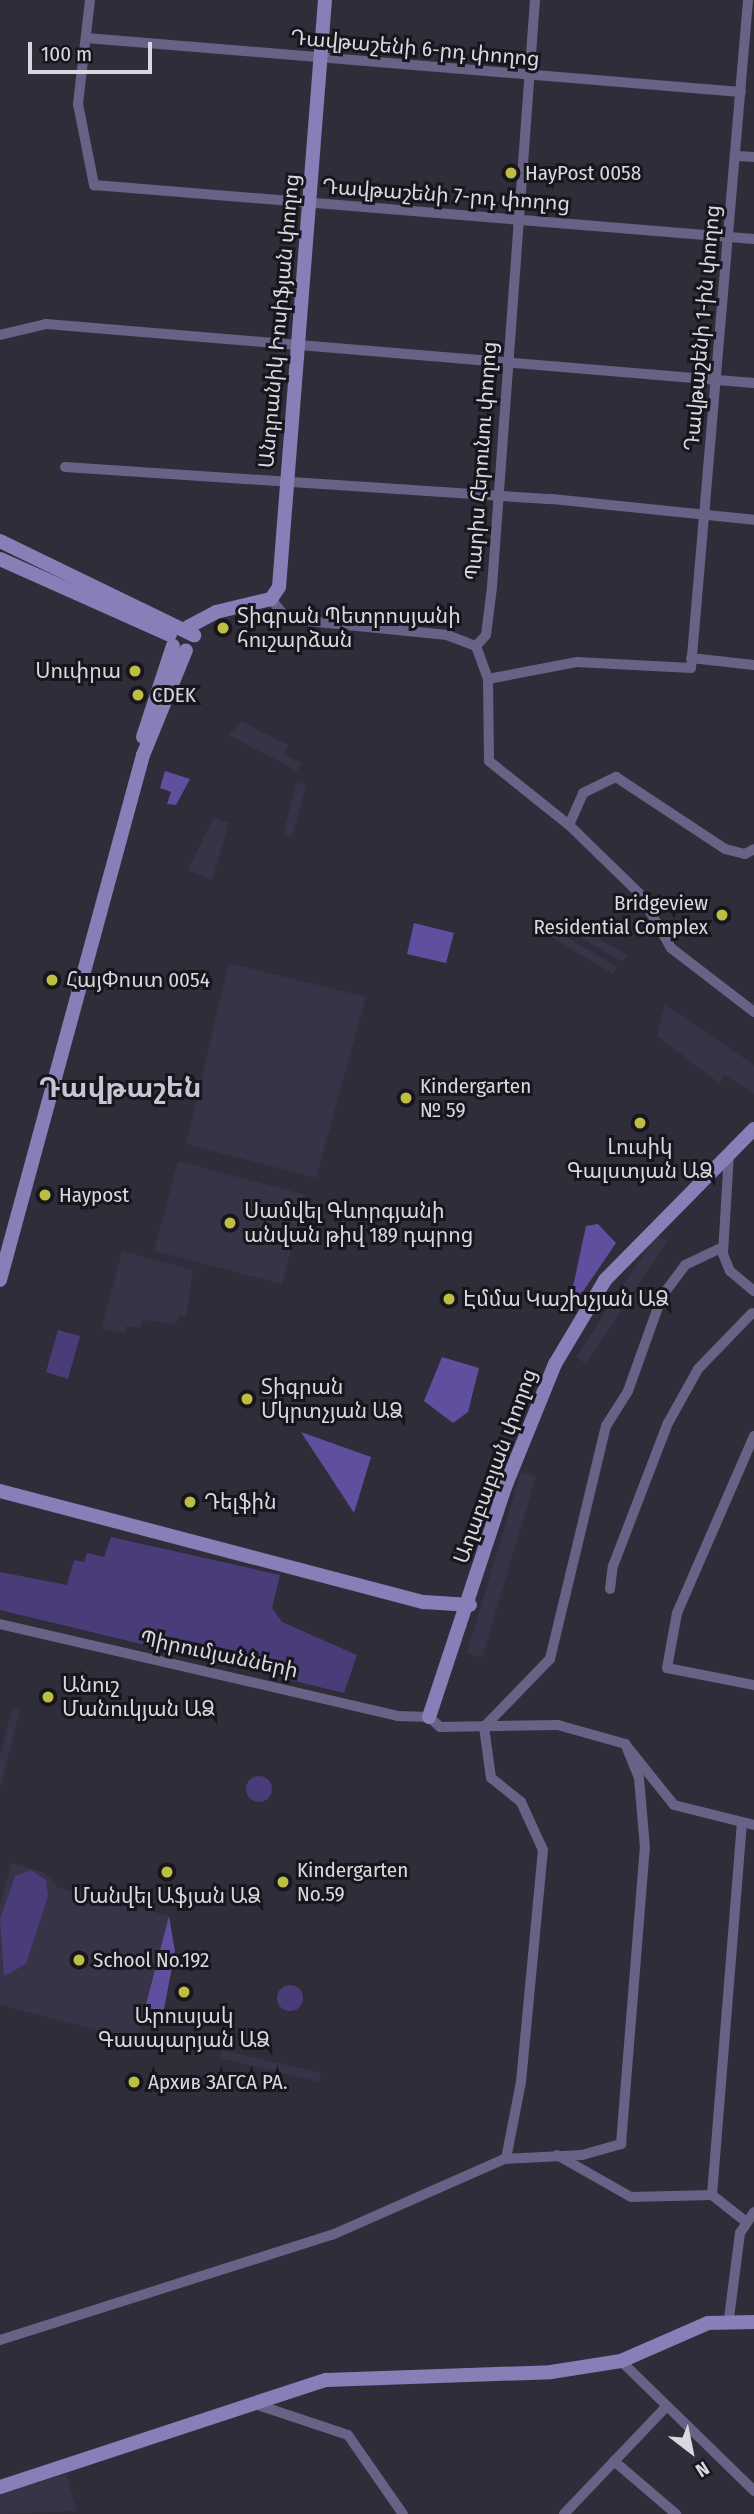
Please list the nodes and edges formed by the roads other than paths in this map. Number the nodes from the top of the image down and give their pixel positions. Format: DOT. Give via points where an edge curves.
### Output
graph roads {
  1 [pos="90,0"];
  2 [pos="325,0"];
  3 [pos="535,0"];
  4 [pos="748,0"];
  5 [pos="750,26"];
  6 [pos="86,38"];
  7 [pos="321,59"];
  8 [pos="529,79"];
  9 [pos="741,92"];
  10 [pos="737,156"];
  11 [pos="754,157"];
  12 [pos="309,204"];
  13 [pos="518,220"];
  14 [pos="729,237"];
  15 [pos="754,239"];
  16 [pos="0,335"];
  17 [pos="298,346"];
  18 [pos="507,363"];
  19 [pos="717,380"];
  20 [pos="754,383"];
  21 [pos="65,467"];
  22 [pos="287,483"];
  23 [pos="500,498"];
  24 [pos="706,516"];
  25 [pos="754,520"];
  26 [pos="0,541"];
  27 [pos="0,559"];
  28 [pos="271,599"];
  29 [pos="181,636"];
  30 [pos="477,646"];
  31 [pos="691,658"];
  32 [pos="754,665"];
  33 [pos="488,678"];
  34 [pos="569,825"];
  35 [pos="754,849"];
  36 [pos="754,1012"];
  37 [pos="754,1129"];
  38 [pos="729,1153"];
  39 [pos="723,1247"];
  40 [pos="0,1264"];
  41 [pos="0,1280"];
  42 [pos="754,1291"];
  43 [pos="753,1313"];
  44 [pos="754,1436"];
  45 [pos="0,1491"];
  46 [pos="610,1590"];
  47 [pos="470,1605"];
  48 [pos="0,1624"];
  49 [pos="754,1685"];
  50 [pos="429,1717"];
  51 [pos="484,1727"];
  52 [pos="625,1744"];
  53 [pos="742,1822"];
  54 [pos="754,1825"];
  55 [pos="557,2155"];
  56 [pos="506,2159"];
  57 [pos="712,2195"];
  58 [pos="754,2212"];
  59 [pos="745,2221"];
  60 [pos="729,2318"];
  61 [pos="754,2322"];
  62 [pos="0,2340"];
  63 [pos="621,2361"];
  64 [pos="250,2402"];
  65 [pos="666,2408"];
  66 [pos="614,2461"];
  67 [pos="0,2487"];
  68 [pos="754,2491"];
  69 [pos="569,2512"];
  70 [pos="404,2514"];
  71 [pos="676,2514"];
  1 -- 6 [label="street"];
  2 -- 7 [label="street, Անդրանիկ Իոսիֆյան փողոց"];
  3 -- 8 [label="street, Պարիս Հերունու փողոց"];
  4 -- 5 [label="street, Դավթաշենի 1-ին փողոց"];
  5 -- 9 [label="street, Դավթաշենի 1-ին փողոց"];
  6 -- 7 [label="street, Դավթաշենի 6-րդ փողոց"];
  6 -- 12 [label="street, Դավթաշենի 7-րդ փողոց" via="79,104 94,185"];
  7 -- 8 [label="street, Դավթաշենի 6-րդ փողոց"];
  7 -- 12 [label="street, Անդրանիկ Իոսիֆյան փողոց"];
  8 -- 9 [label="street, Դավթաշենի 6-րդ փողոց"];
  8 -- 13 [label="street, Պարիս Հերունու փողոց"];
  9 -- 10 [label="street, Դավթաշենի 1-ին փողոց"];
  10 -- 11 [label="street"];
  10 -- 14 [label="street, Դավթաշենի 1-ին փողոց"];
  12 -- 13 [label="street, Դավթաշենի 7-րդ փողոց"];
  12 -- 17 [label="street, Անդրանիկ Իոսիֆյան փողոց"];
  13 -- 14 [label="street, Դավթաշենի 7-րդ փողոց"];
  13 -- 18 [label="street, Պարիս Հերունու փողոց"];
  14 -- 15 [label="street, Դավթաշենի 7-րդ փողոց"];
  14 -- 19 [label="street, Դավթաշենի 1-ին փողոց"];
  16 -- 17 [label="street" via="46,324"];
  17 -- 18 [label="street"];
  17 -- 22 [label="street, Անդրանիկ Իոսիֆյան փողոց"];
  18 -- 19 [label="street"];
  18 -- 23 [label="street, Պարիս Հերունու փողոց"];
  19 -- 20 [label="street"];
  19 -- 24 [label="street, Դավթաշենի 1-ին փողոց"];
  21 -- 22 [label="street"];
  22 -- 23 [label="street"];
  22 -- 28 [label="street, Անդրանիկ Իոսիֆյան փողոց" via="279,587"];
  23 -- 24 [label="street"];
  23 -- 30 [label="street, Պարիս Հերունու փողոց" via="486,635"];
  24 -- 25 [label="street"];
  24 -- 31 [label="street, Դավթաշենի 1-ին փողոց"];
  26 -- 29 [label="street"];
  27 -- 29 [label="street"];
  28 -- 29 [label="street" via="229,609"];
  28 -- 30 [label="street" via="287,619 375,632 447,635"];
  29 -- 40 [label="street" via="155,684"];
  29 -- 41 [label="street" via="143,755"];
  30 -- 33 [label="street"];
  31 -- 32 [label="street"];
  31 -- 33 [label="street" via="684,671 577,662"];
  33 -- 34 [label="street" via="489,761"];
  34 -- 35 [label="street" via="583,793 617,777 725,849 745,854"];
  34 -- 36 [label="street" via="640,894 671,948"];
  37 -- 38 [label="street, Աղաբաբյան փողոց"];
  38 -- 39 [label="street"];
  38 -- 47 [label="street, Աղաբաբյան փողոց" via="605,1280 555,1364 505,1487"];
  39 -- 42 [label="street" via="730,1271"];
  39 -- 51 [label="street" via="685,1265 662,1296 628,1391 606,1426 550,1659"];
  43 -- 46 [label="street" via="698,1369 668,1423 609,1577"];
  44 -- 49 [label="street" via="677,1613 667,1668"];
  45 -- 47 [label="street" via="424,1602"];
  47 -- 50 [label="street, Աղաբաբյան փողոց"];
  48 -- 50 [label="street, Պիրումյանների" via="398,1716"];
  50 -- 51 [label="street, Պիրումյանների" via="440,1727"];
  51 -- 52 [label="street, Պիրումյանների" via="535,1722"];
  51 -- 56 [label="street" via="492,1778 521,1802 543,1850 521,2082"];
  52 -- 53 [label="street" via="674,1805"];
  52 -- 55 [label="street" via="639,1777 645,1849 621,2144"];
  53 -- 54 [label="street"];
  53 -- 57 [label="street"];
  55 -- 56 [label="street"];
  55 -- 57 [label="street" via="631,2197"];
  56 -- 62 [label="street" via="332,2235"];
  57 -- 59 [label="street"];
  58 -- 59 [label="street"];
  59 -- 60 [label="street"];
  60 -- 61 [label="street"];
  60 -- 63 [label="street" via="691,2328"];
  63 -- 64 [label="street" via="505,2377 327,2380"];
  63 -- 65 [label="street"];
  64 -- 67 [label="street"];
  64 -- 70 [label="street" via="348,2435"];
  65 -- 66 [label="street"];
  65 -- 68 [label="street"];
  66 -- 69 [label="street"];
  66 -- 71 [label="street"];
}
